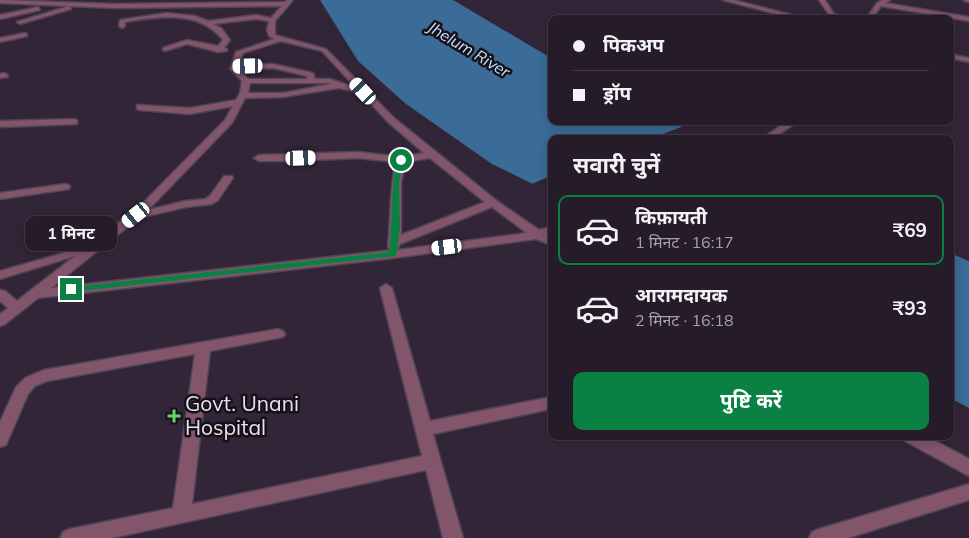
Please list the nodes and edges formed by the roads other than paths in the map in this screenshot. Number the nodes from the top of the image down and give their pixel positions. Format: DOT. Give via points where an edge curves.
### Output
graph roads {
  1 [pos="726,0"];
  2 [pos="822,0"];
  3 [pos="0,1"];
  4 [pos="25,1"];
  5 [pos="228,1"];
  6 [pos="288,2"];
  7 [pos="881,2"];
  8 [pos="194,3"];
  9 [pos="55,4"];
  10 [pos="76,5"];
  11 [pos="100,5"];
  12 [pos="0,8"];
  13 [pos="788,15"];
  14 [pos="832,15"];
  15 [pos="872,15"];
  16 [pos="948,15"];
  17 [pos="156,16"];
  18 [pos="181,16"];
  19 [pos="954,16"];
  20 [pos="0,17"];
  21 [pos="969,19"];
  22 [pos="273,20"];
  23 [pos="20,22"];
  24 [pos="210,22"];
  25 [pos="122,26"];
  26 [pos="156,26"];
  27 [pos="172,26"];
  28 [pos="25,35"];
  29 [pos="279,39"];
  30 [pos="0,40"];
  31 [pos="165,49"];
  32 [pos="218,50"];
  33 [pos="240,52"];
  34 [pos="954,57"];
  35 [pos="969,60"];
  36 [pos="234,66"];
  37 [pos="246,81"];
  38 [pos="312,81"];
  39 [pos="340,85"];
  40 [pos="363,91"];
  41 [pos="240,99"];
  42 [pos="140,107"];
  43 [pos="74,122"];
  44 [pos="0,124"];
  45 [pos="788,125"];
  46 [pos="772,135"];
  47 [pos="432,155"];
  48 [pos="260,158"];
  49 [pos="401,160"];
  50 [pos="228,178"];
  51 [pos="65,187"];
  52 [pos="0,196"];
  53 [pos="493,203"];
  54 [pos="136,215"];
  55 [pos="548,231"];
  56 [pos="538,235"];
  57 [pos="548,240"];
  58 [pos="93,247"];
  59 [pos="394,248"];
  60 [pos="0,275"];
  61 [pos="386,288"];
  62 [pos="0,294"];
  63 [pos="33,294"];
  64 [pos="16,308"];
  65 [pos="0,321"];
  66 [pos="278,334"];
  67 [pos="203,347"];
  68 [pos="548,404"];
  69 [pos="423,429"];
  70 [pos="0,440"];
  71 [pos="918,440"];
  72 [pos="432,460"];
  73 [pos="969,468"];
  74 [pos="969,492"];
  75 [pos="181,514"];
  76 [pos="70,538"];
  77 [pos="452,538"];
  78 [pos="819,538"];
  1 -- 13 [label="street"];
  2 -- 14 [label="street"];
  3 -- 4 [label="street"];
  4 -- 9 [label="street"];
  4 -- 11 [label="street"];
  4 -- 12 [label="street"];
  5 -- 6 [label="street"];
  5 -- 8 [label="street"];
  6 -- 8 [label="street"];
  6 -- 22 [label="street"];
  7 -- 15 [label="street"];
  7 -- 16 [label="street"];
  8 -- 11 [label="street"];
  8 -- 18 [label="street"];
  9 -- 10 [label="street"];
  9 -- 20 [label="street"];
  10 -- 11 [label="street"];
  10 -- 23 [label="street"];
  17 -- 18 [label="street"];
  17 -- 25 [label="street" via="122,21"];
  17 -- 26 [label="street"];
  18 -- 24 [label="street"];
  18 -- 27 [label="street"];
  19 -- 21 [label="street"];
  22 -- 24 [label="street" via="256,17"];
  22 -- 29 [label="street" via="271,34"];
  24 -- 32 [label="street" via="227,40"];
  28 -- 30 [label="street"];
  29 -- 33 [label="street"];
  29 -- 40 [label="street" via="324,50"];
  31 -- 32 [label="street" via="187,42"];
  32 -- 33 [label="street"];
  33 -- 36 [label="street"];
  34 -- 35 [label="street"];
  36 -- 37 [label="street"];
  36 -- 38 [label="street" via="283,67 310,75"];
  37 -- 38 [label="street"];
  37 -- 41 [label="street"];
  38 -- 39 [label="street" via="330,81"];
  39 -- 40 [label="street"];
  39 -- 41 [label="street" via="283,96"];
  40 -- 47 [label="street"];
  41 -- 42 [label="street" via="190,111"];
  41 -- 54 [label="street" via="229,121"];
  43 -- 44 [label="street"];
  45 -- 46 [label="street"];
  47 -- 49 [label="street"];
  47 -- 53 [label="street"];
  48 -- 49 [label="street" via="358,155"];
  49 -- 59 [label="street" via="396,183"];
  50 -- 54 [label="street" via="208,202"];
  51 -- 52 [label="street"];
  53 -- 56 [label="street"];
  53 -- 59 [label="street"];
  54 -- 58 [label="street"];
  55 -- 56 [label="street"];
  56 -- 57 [label="street"];
  56 -- 59 [label="street"];
  58 -- 60 [label="street"];
  58 -- 63 [label="street"];
  59 -- 63 [label="street"];
  61 -- 69 [label="street"];
  62 -- 64 [label="street"];
  63 -- 64 [label="street"];
  64 -- 65 [label="street"];
  66 -- 67 [label="street"];
  67 -- 70 [label="street" via="44,376 30,382 22,391"];
  67 -- 75 [label="street"];
  68 -- 69 [label="street"];
  69 -- 72 [label="street"];
  71 -- 73 [label="street"];
  72 -- 75 [label="street"];
  72 -- 77 [label="street"];
  74 -- 78 [label="street"];
  75 -- 76 [label="street"];
}
